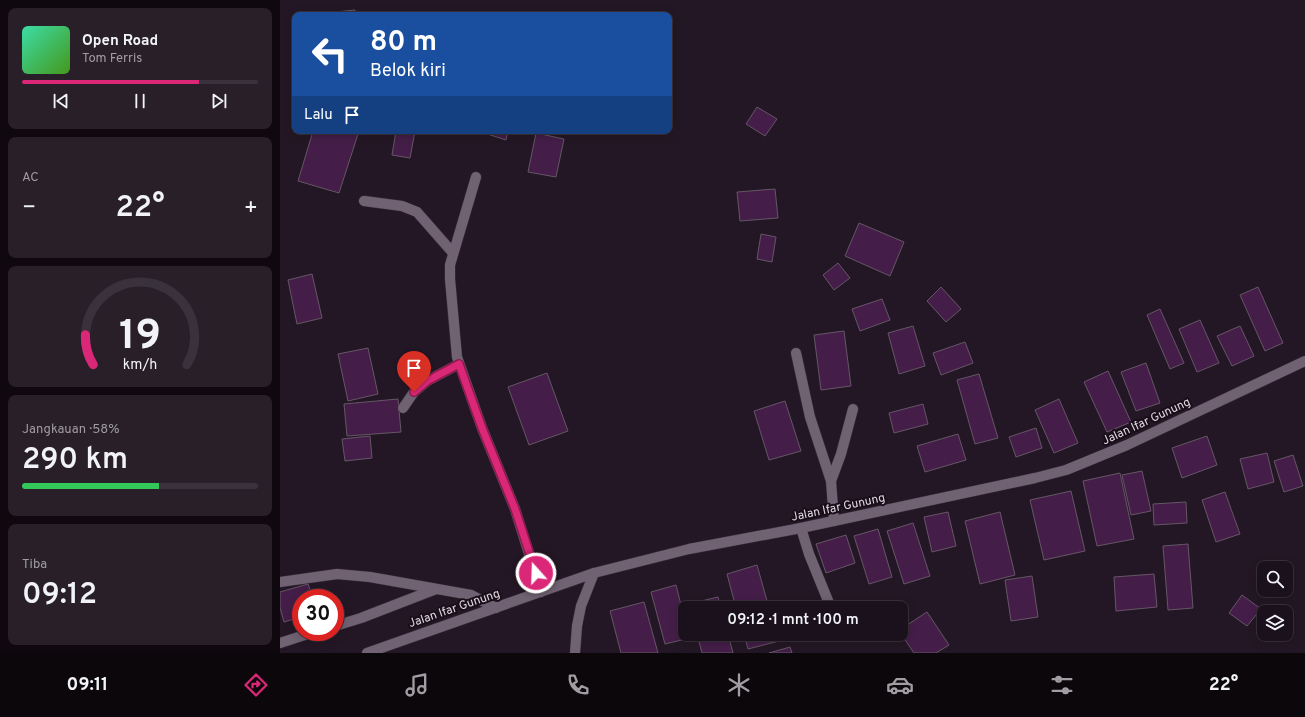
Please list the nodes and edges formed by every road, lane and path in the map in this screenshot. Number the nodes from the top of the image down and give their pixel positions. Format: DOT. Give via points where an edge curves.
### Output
graph roads {
  1 [pos="476,177"];
  2 [pos="364,201"];
  3 [pos="453,253"];
  4 [pos="796,353"];
  5 [pos="1305,361"];
  6 [pos="459,364"];
  7 [pos="403,408"];
  8 [pos="853,409"];
  9 [pos="831,481"];
  10 [pos="834,521"];
  11 [pos="801,528"];
  12 [pos="594,573"];
  13 [pos="280,582"];
  14 [pos="438,588"];
  15 [pos="542,592"];
  16 [pos="828,601"];
  17 [pos="496,608"];
  18 [pos="344,623"];
  19 [pos="292,639"];
  20 [pos="280,643"];
  21 [pos="367,653"];
  22 [pos="575,653"];
  1 -- 3 [label="street"];
  2 -- 3 [label="street" via="402,206 417,212"];
  3 -- 6 [label="street" via="450,279"];
  4 -- 9 [label="street" via="810,417"];
  5 -- 10 [label="street, Jalan Ifar Gunung" via="1127,445 1066,470"];
  6 -- 7 [label="street" via="427,381 414,392"];
  6 -- 15 [label="street" via="515,509"];
  8 -- 9 [label="street"];
  9 -- 10 [label="street"];
  10 -- 11 [label="street, Jalan Ifar Gunung"];
  11 -- 12 [label="street, Jalan Ifar Gunung" via="689,549"];
  11 -- 16 [label="street"];
  12 -- 15 [label="street, Jalan Ifar Gunung"];
  12 -- 22 [label="street" via="581,606"];
  13 -- 14 [label="street" via="337,574"];
  14 -- 17 [label="street" via="471,595"];
  14 -- 18 [label="street"];
  15 -- 17 [label="street, Jalan Ifar Gunung"];
  17 -- 21 [label="street, Jalan Ifar Gunung"];
  19 -- 20 [label="street"];
}
